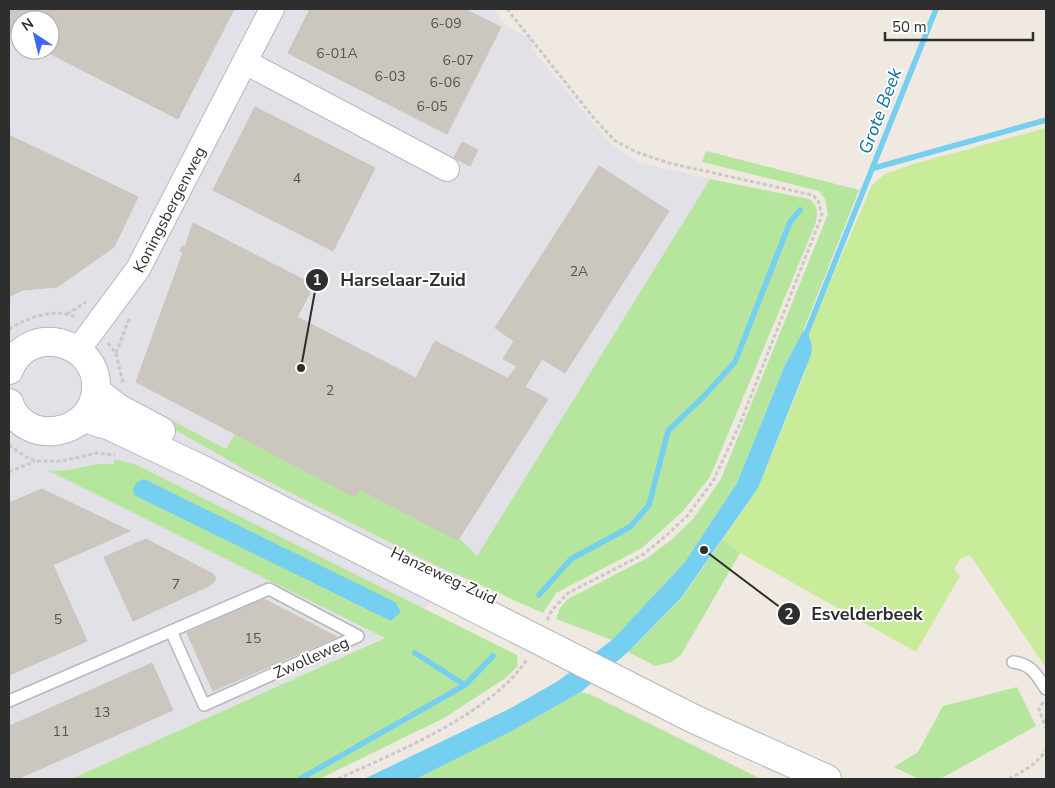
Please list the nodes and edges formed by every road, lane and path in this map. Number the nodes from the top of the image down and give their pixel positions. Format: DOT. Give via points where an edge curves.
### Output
graph roads {
  1 [pos="272,9"];
  2 [pos="507,9"];
  3 [pos="244,62"];
  4 [pos="447,169"];
  5 [pos="78,350"];
  6 [pos="9,368"];
  7 [pos="96,391"];
  8 [pos="84,418"];
  9 [pos="13,419"];
  10 [pos="9,445"];
  11 [pos="97,453"];
  12 [pos="35,460"];
  13 [pos="9,472"];
  14 [pos="546,623"];
  15 [pos="171,631"];
  16 [pos="574,647"];
  17 [pos="529,656"];
  18 [pos="1013,662"];
  19 [pos="1046,689"];
  20 [pos="1046,698"];
  21 [pos="9,700"];
  22 [pos="1046,727"];
  23 [pos="1046,750"];
  24 [pos="338,779"];
  25 [pos="828,779"];
  26 [pos="1009,779"];
  1 -- 3 [label="street, Koningsbergenweg"];
  2 -- 14 [label="path" via="614,140 636,152 669,163 812,195 818,200 822,216 740,424 713,481 687,516 644,554 568,593"];
  3 -- 4 [label="street"];
  3 -- 5 [label="street, Koningsbergenweg" via="138,269"];
  5 -- 6 [label="street" via="66,343 40,342 17,356"];
  5 -- 7 [label="street" via="89,361 95,375"];
  7 -- 8 [label="street"];
  7 -- 14 [label="street, Hanzeweg-Zuid" via="118,408 209,458 411,561"];
  8 -- 9 [label="street" via="58,432 44,432"];
  8 -- 16 [label="street, Hanzeweg-Zuid" via="110,426"];
  10 -- 12 [label="path"];
  11 -- 12 [label="path" via="62,461"];
  12 -- 13 [label="path"];
  14 -- 16 [label="street, Hanzeweg-Zuid"];
  15 -- 15 [label="lane, Zwolleweg" via="269,589 358,636 204,705"];
  15 -- 21 [label="lane, Zwolleweg"];
  16 -- 25 [label="street, Hanzeweg-Zuid" via="623,672 703,704 791,761"];
  17 -- 24 [label="path" via="506,686 454,721"];
  18 -- 19 [label="lane" via="1024,663 1033,669"];
  20 -- 22 [label="path" via="1039,710"];
  23 -- 26 [label="path" via="1039,760"];
}
